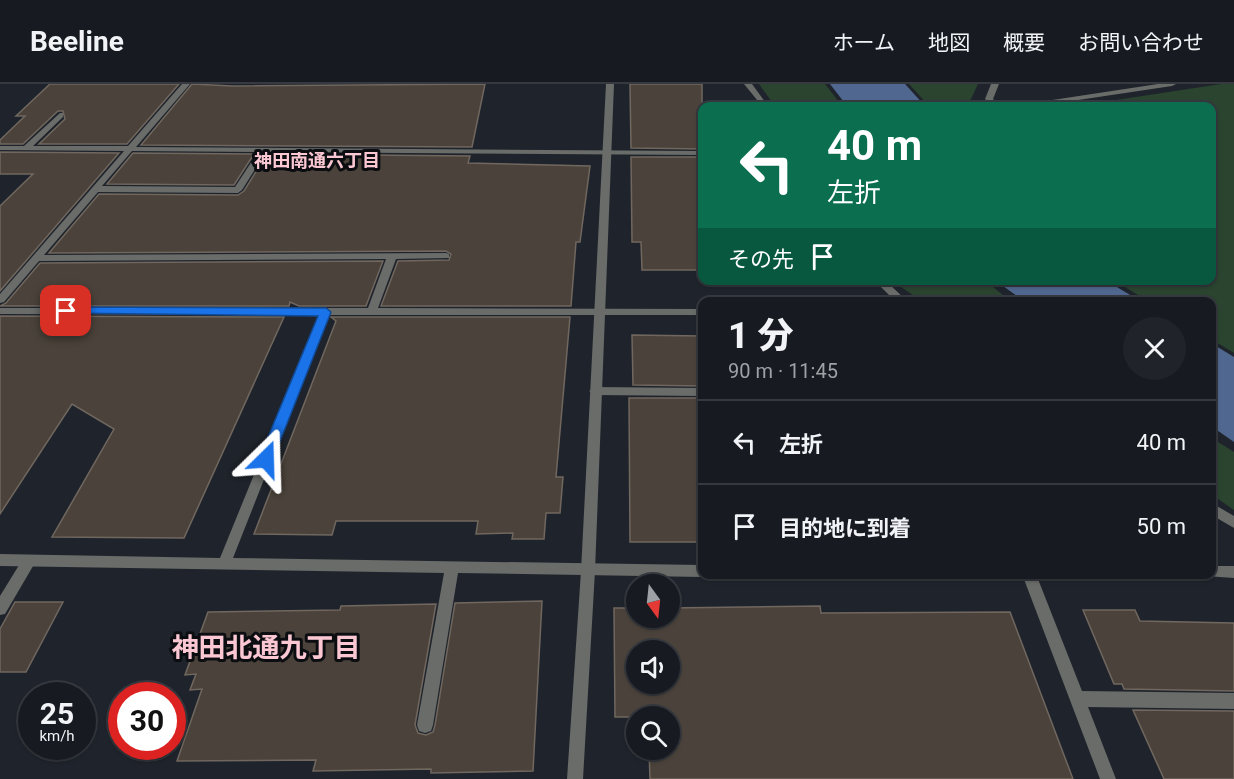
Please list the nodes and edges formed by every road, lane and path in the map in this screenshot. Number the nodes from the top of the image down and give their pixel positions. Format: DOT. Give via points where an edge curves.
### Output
graph roads {
  1 [pos="186,84"];
  2 [pos="610,84"];
  3 [pos="748,84"];
  4 [pos="995,84"];
  5 [pos="1172,84"];
  6 [pos="762,102"];
  7 [pos="992,102"];
  8 [pos="1053,102"];
  9 [pos="60,115"];
  10 [pos="26,148"];
  11 [pos="1,149"];
  12 [pos="130,149"];
  13 [pos="263,150"];
  14 [pos="606,152"];
  15 [pos="698,153"];
  16 [pos="96,189"];
  17 [pos="392,256"];
  18 [pos="446,256"];
  19 [pos="36,258"];
  20 [pos="884,285"];
  21 [pos="898,297"];
  22 [pos="0,300"];
  23 [pos="0,311"];
  24 [pos="372,311"];
  25 [pos="326,312"];
  26 [pos="598,312"];
  27 [pos="698,312"];
  28 [pos="595,391"];
  29 [pos="698,392"];
  30 [pos="1216,511"];
  31 [pos="1234,523"];
  32 [pos="0,560"];
  33 [pos="29,561"];
  34 [pos="224,564"];
  35 [pos="452,569"];
  36 [pos="588,571"];
  37 [pos="698,572"];
  38 [pos="1216,572"];
  39 [pos="1234,573"];
  40 [pos="1031,579"];
  41 [pos="0,609"];
  42 [pos="1077,699"];
  43 [pos="1234,700"];
  44 [pos="425,725"];
  45 [pos="574,779"];
  46 [pos="1108,779"];
  1 -- 12 [label="street"];
  2 -- 14 [label="street"];
  3 -- 6 [label="street"];
  4 -- 7 [label="street" via="989,99"];
  5 -- 8 [label="street"];
  9 -- 10 [label="street"];
  10 -- 11 [label="street"];
  10 -- 12 [label="street"];
  12 -- 13 [label="street"];
  12 -- 16 [label="street"];
  13 -- 14 [label="street"];
  13 -- 16 [label="street" via="238,190"];
  14 -- 15 [label="street"];
  14 -- 26 [label="street"];
  16 -- 19 [label="street"];
  17 -- 18 [label="street"];
  17 -- 19 [label="street"];
  17 -- 24 [label="street"];
  19 -- 22 [label="street"];
  20 -- 21 [label="street"];
  23 -- 25 [label="street"];
  24 -- 25 [label="street"];
  24 -- 26 [label="street"];
  25 -- 34 [label="street"];
  26 -- 27 [label="street"];
  26 -- 28 [label="street"];
  28 -- 29 [label="street"];
  28 -- 36 [label="street"];
  30 -- 31 [label="street"];
  32 -- 33 [label="street"];
  33 -- 34 [label="street"];
  33 -- 41 [label="street"];
  34 -- 35 [label="street"];
  35 -- 36 [label="street"];
  35 -- 44 [label="street"];
  36 -- 37 [label="street"];
  36 -- 45 [label="street"];
  38 -- 39 [label="street"];
  40 -- 42 [label="street"];
  42 -- 43 [label="street"];
  42 -- 46 [label="street"];
}
